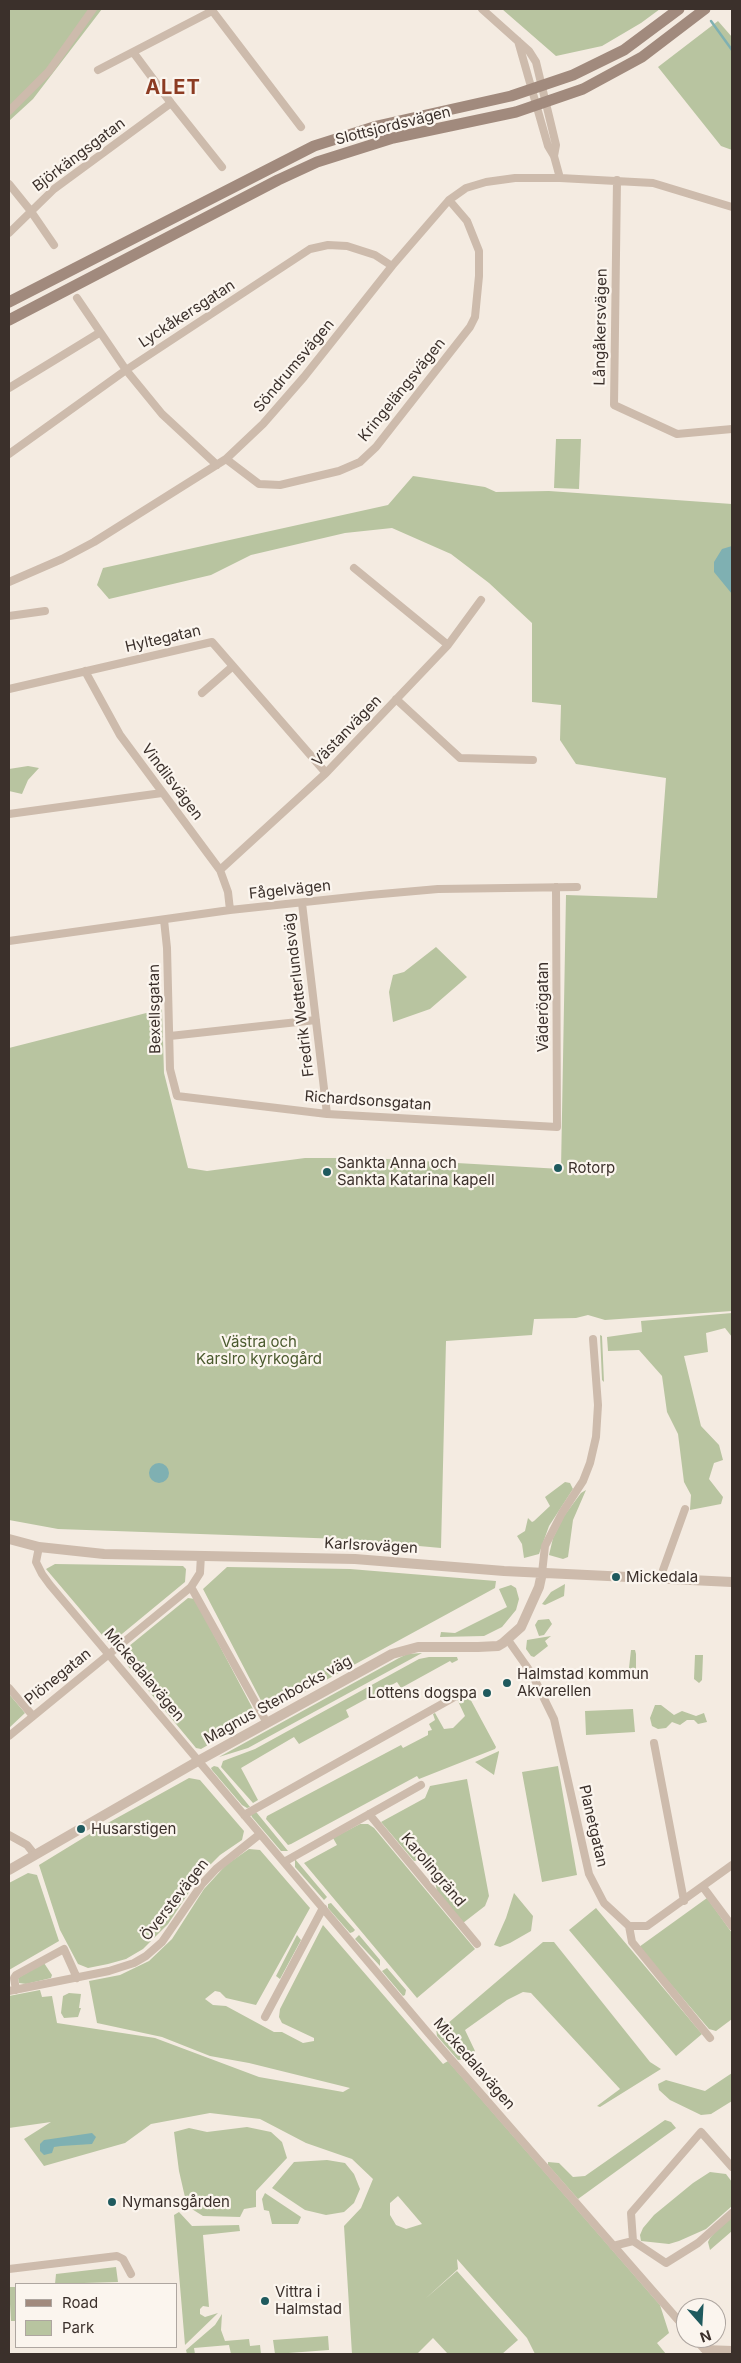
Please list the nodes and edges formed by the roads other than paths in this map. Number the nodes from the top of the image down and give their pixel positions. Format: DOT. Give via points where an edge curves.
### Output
graph roads {
  1 [pos="93,9"];
  2 [pos="482,9"];
  3 [pos="679,9"];
  4 [pos="705,9"];
  5 [pos="211,10"];
  6 [pos="518,41"];
  7 [pos="133,52"];
  8 [pos="98,70"];
  9 [pos="537,88"];
  10 [pos="171,104"];
  11 [pos="541,105"];
  12 [pos="9,111"];
  13 [pos="301,127"];
  14 [pos="222,167"];
  15 [pos="560,178"];
  16 [pos="617,180"];
  17 [pos="9,184"];
  18 [pos="449,200"];
  19 [pos="732,207"];
  20 [pos="30,210"];
  21 [pos="9,233"];
  22 [pos="54,245"];
  23 [pos="392,266"];
  24 [pos="77,298"];
  25 [pos="9,302"];
  26 [pos="9,320"];
  27 [pos="99,333"];
  28 [pos="126,370"];
  29 [pos="9,388"];
  30 [pos="732,429"];
  31 [pos="9,454"];
  32 [pos="226,459"];
  33 [pos="217,465"];
  34 [pos="354,568"];
  35 [pos="9,582"];
  36 [pos="481,600"];
  37 [pos="45,611"];
  38 [pos="9,616"];
  39 [pos="448,645"];
  40 [pos="233,666"];
  41 [pos="85,671"];
  42 [pos="9,689"];
  43 [pos="202,693"];
  44 [pos="396,699"];
  45 [pos="533,760"];
  46 [pos="326,773"];
  47 [pos="162,794"];
  48 [pos="9,814"];
  49 [pos="220,870"];
  50 [pos="577,886"];
  51 [pos="556,887"];
  52 [pos="302,903"];
  53 [pos="230,910"];
  54 [pos="164,920"];
  55 [pos="9,941"];
  56 [pos="316,1020"];
  57 [pos="170,1036"];
  58 [pos="177,1096"];
  59 [pos="327,1114"];
  60 [pos="557,1127"];
  61 [pos="593,1339"];
  62 [pos="686,1509"];
  63 [pos="9,1539"];
  64 [pos="39,1548"];
  65 [pos="201,1555"];
  66 [pos="542,1573"];
  67 [pos="662,1579"];
  68 [pos="732,1582"];
  69 [pos="191,1587"];
  70 [pos="508,1640"];
  71 [pos="109,1654"];
  72 [pos="9,1688"];
  73 [pos="458,1695"];
  74 [pos="33,1716"];
  75 [pos="267,1723"];
  76 [pos="9,1736"];
  77 [pos="654,1743"];
  78 [pos="198,1761"];
  79 [pos="421,1785"];
  80 [pos="244,1814"];
  81 [pos="369,1814"];
  82 [pos="260,1834"];
  83 [pos="9,1835"];
  84 [pos="35,1855"];
  85 [pos="284,1862"];
  86 [pos="732,1865"];
  87 [pos="9,1870"];
  88 [pos="703,1886"];
  89 [pos="684,1900"];
  90 [pos="323,1908"];
  91 [pos="629,1926"];
  92 [pos="732,1926"];
  93 [pos="477,1944"];
  94 [pos="77,1978"];
  95 [pos="12,1991"];
  96 [pos="265,2018"];
  97 [pos="710,2038"];
  98 [pos="732,2167"];
  99 [pos="732,2213"];
  100 [pos="633,2241"];
  101 [pos="613,2246"];
  102 [pos="9,2269"];
  103 [pos="131,2274"];
  104 [pos="676,2318"];
  105 [pos="732,2350"];
  106 [pos="706,2352"];
  1 -- 12 [label="street" via="49,71"];
  2 -- 6 [label="street"];
  3 -- 9 [label="main road, Slottsjordsvägen" via="643,38 604,61"];
  4 -- 11 [label="main road, Slottsjordsvägen" via="620,71"];
  5 -- 7 [label="street"];
  5 -- 13 [label="street"];
  6 -- 9 [label="street"];
  6 -- 9 [label="street" via="536,62"];
  7 -- 8 [label="street"];
  7 -- 10 [label="street"];
  9 -- 11 [label="street"];
  9 -- 11 [label="street"];
  9 -- 25 [label="main road, Slottsjordsvägen" via="377,126 314,146"];
  10 -- 14 [label="street"];
  10 -- 20 [label="street, Björkängsgatan" via="78,170"];
  11 -- 15 [label="street" via="556,145 554,156"];
  11 -- 26 [label="main road, Slottsjordsvägen" via="386,140 317,162"];
  15 -- 16 [label="street, Söndrumsvägen"];
  15 -- 18 [label="street, Söndrumsvägen" via="486,182 466,188"];
  16 -- 19 [label="street, Söndrumsvägen" via="653,183"];
  16 -- 30 [label="street, Långåkersvägen" via="614,406 678,434"];
  17 -- 20 [label="street"];
  18 -- 23 [label="street, Söndrumsvägen"];
  18 -- 32 [label="street, Kringelängsvägen" via="467,221 478,251 475,317 376,447 360,462 339,471 280,485 259,484"];
  20 -- 21 [label="street, Björkängsgatan"];
  20 -- 22 [label="street"];
  23 -- 28 [label="street, Lyckåkersgatan" via="375,255 347,246 328,245 310,250"];
  23 -- 32 [label="street, Söndrumsvägen" via="304,377 263,424"];
  24 -- 27 [label="street"];
  27 -- 28 [label="street"];
  27 -- 29 [label="street"];
  28 -- 31 [label="street, Lyckåkersgatan"];
  28 -- 33 [label="street" via="162,414"];
  32 -- 33 [label="street, Söndrumsvägen"];
  33 -- 35 [label="street, Söndrumsvägen" via="94,542"];
  34 -- 39 [label="street"];
  36 -- 39 [label="street, Västanvägen"];
  37 -- 38 [label="street"];
  39 -- 44 [label="street, Västanvägen"];
  40 -- 41 [label="street, Hyltegatan" via="212,642"];
  40 -- 43 [label="street"];
  40 -- 46 [label="street, Hyltegatan"];
  41 -- 42 [label="street, Hyltegatan"];
  41 -- 47 [label="street, Vindilsvägen" via="120,735"];
  44 -- 45 [label="street" via="460,758"];
  44 -- 46 [label="street, Västanvägen"];
  46 -- 49 [label="street, Västanvägen"];
  47 -- 48 [label="street"];
  47 -- 49 [label="street, Vindilsvägen"];
  49 -- 53 [label="street, Vindilsvägen"];
  50 -- 51 [label="street, Fågelvägen"];
  51 -- 52 [label="street, Fågelvägen" via="438,890"];
  51 -- 60 [label="street, Väderögatan"];
  52 -- 53 [label="street, Fågelvägen"];
  52 -- 56 [label="street, Fredrik Wetterlundsväg"];
  53 -- 54 [label="street, Fågelvägen"];
  54 -- 55 [label="street, Fågelvägen"];
  54 -- 57 [label="street, Bexellsgatan"];
  56 -- 57 [label="street"];
  56 -- 59 [label="street, Fredrik Wetterlundsväg"];
  57 -- 58 [label="street, Bexellsgatan" via="170,1069"];
  58 -- 59 [label="street, Richardsonsgatan"];
  59 -- 60 [label="street, Richardsonsgatan"];
  61 -- 66 [label="street" via="598,1405 596,1436 583,1481 545,1546"];
  62 -- 67 [label="street"];
  63 -- 64 [label="street, Karlsrovägen"];
  64 -- 65 [label="street, Karlsrovägen" via="104,1554"];
  64 -- 71 [label="street, Mickedalavägen" via="36,1562 42,1574"];
  65 -- 66 [label="street, Karlsrovägen" via="355,1559"];
  65 -- 69 [label="street, Plönegatan" via="200,1573"];
  66 -- 67 [label="street, Karlsrovägen"];
  66 -- 70 [label="street" via="526,1616 518,1631"];
  67 -- 68 [label="street, Karlsrovägen"];
  69 -- 71 [label="street, Plönegatan"];
  69 -- 75 [label="street"];
  70 -- 75 [label="street, Magnus Stenbocks väg" via="492,1646 405,1649"];
  70 -- 91 [label="street, Planetgatan" via="532,1674 554,1719 589,1874 604,1903"];
  71 -- 74 [label="street, Plönegatan"];
  71 -- 78 [label="street, Mickedalavägen"];
  72 -- 74 [label="street"];
  73 -- 80 [label="street"];
  74 -- 76 [label="street, Plönegatan"];
  75 -- 78 [label="street, Magnus Stenbocks väg"];
  77 -- 89 [label="street"];
  78 -- 80 [label="street, Mickedalavägen"];
  78 -- 84 [label="street, Magnus Stenbocks väg"];
  79 -- 81 [label="street"];
  80 -- 82 [label="street, Mickedalavägen"];
  81 -- 85 [label="street"];
  81 -- 93 [label="street, Karolingränd"];
  82 -- 85 [label="street, Mickedalavägen"];
  82 -- 94 [label="street, Överstevägen" via="202,1884 174,1927 153,1951 121,1968"];
  83 -- 84 [label="street"];
  84 -- 87 [label="street, Magnus Stenbocks väg"];
  85 -- 90 [label="street, Mickedalavägen"];
  86 -- 88 [label="street"];
  88 -- 89 [label="street"];
  88 -- 92 [label="street"];
  89 -- 91 [label="street" via="647,1926"];
  90 -- 96 [label="street"];
  90 -- 101 [label="street, Mickedalavägen"];
  91 -- 97 [label="street" via="632,1942"];
  94 -- 95 [label="street, Överstevägen"];
  94 -- 95 [label="street, Överstevägen" via="64,1949 16,1975"];
  98 -- 100 [label="street" via="701,2132 631,2214"];
  99 -- 100 [label="street" via="698,2243 666,2263"];
  100 -- 101 [label="street"];
  101 -- 104 [label="street, Mickedalavägen"];
  102 -- 103 [label="street" via="117,2256 123,2259"];
  105 -- 106 [label="street"];
}
